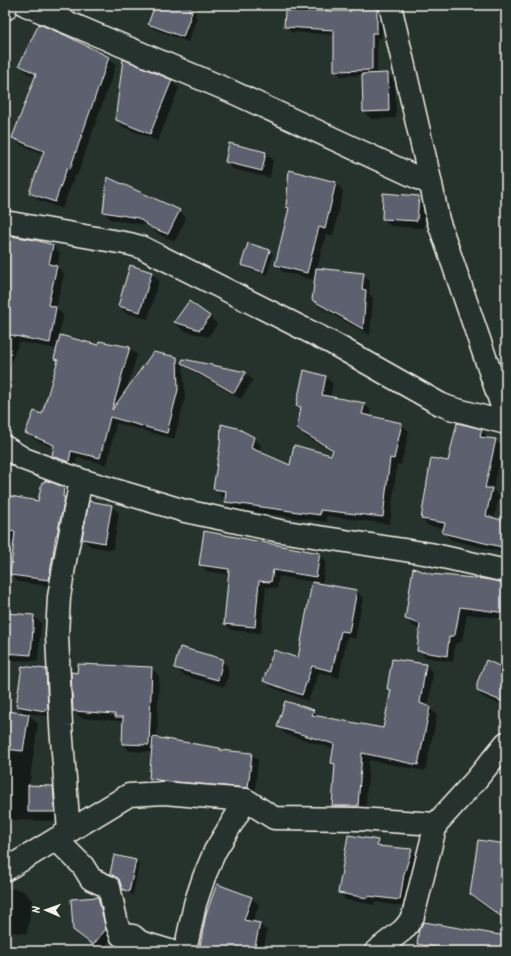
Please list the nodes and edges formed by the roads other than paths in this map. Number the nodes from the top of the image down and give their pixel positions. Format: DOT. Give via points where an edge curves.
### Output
graph roads {
  1 [pos="6,5"];
  2 [pos="26,5"];
  3 [pos="390,5"];
  4 [pos="5,9"];
  5 [pos="431,184"];
  6 [pos="5,222"];
  7 [pos="506,418"];
  8 [pos="506,423"];
  9 [pos="5,447"];
  10 [pos="81,480"];
  11 [pos="506,571"];
  12 [pos="506,743"];
  13 [pos="246,800"];
  14 [pos="436,824"];
  15 [pos="62,835"];
  16 [pos="5,870"];
  17 [pos="170,951"];
  18 [pos="185,951"];
  19 [pos="376,951"];
  1 -- 4 [label="street"];
  2 -- 5 [label="street" via="228,90"];
  3 -- 5 [label="street"];
  5 -- 7 [label="street" via="438,220"];
  6 -- 8 [label="street" via="142,247 332,343 440,404"];
  9 -- 10 [label="street" via="24,459"];
  10 -- 11 [label="street" via="192,512 280,531 430,554"];
  10 -- 15 [label="street" via="59,597 57,635"];
  12 -- 14 [label="street" via="475,782"];
  13 -- 14 [label="street" via="274,818 358,819"];
  13 -- 15 [label="street" via="164,793 129,795"];
  13 -- 18 [label="street" via="215,851 204,877 195,904"];
  14 -- 19 [label="street" via="412,916 403,930"];
  15 -- 16 [label="street"];
  15 -- 17 [label="street" via="91,879 108,887 121,935 133,936 140,942"];
}
